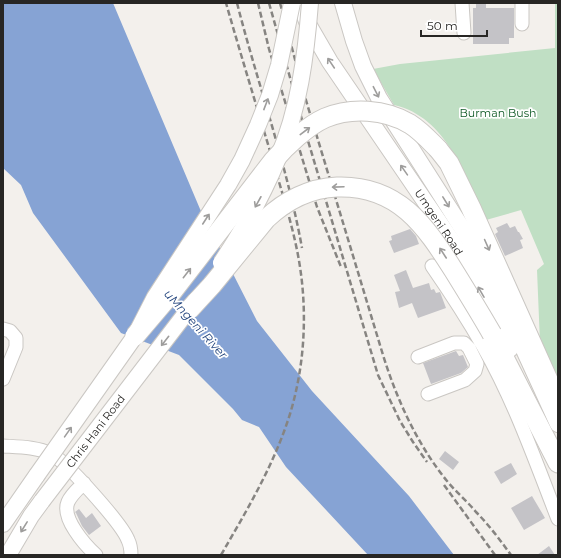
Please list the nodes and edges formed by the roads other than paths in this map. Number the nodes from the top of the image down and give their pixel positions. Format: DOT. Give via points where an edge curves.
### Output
graph roads {
  1 [pos="302,3"];
  2 [pos="343,3"];
  3 [pos="462,3"];
  4 [pos="522,3"];
  5 [pos="522,24"];
  6 [pos="464,33"];
  7 [pos="432,266"];
  8 [pos="189,310"];
  9 [pos="3,329"];
  10 [pos="135,336"];
  11 [pos="487,340"];
  12 [pos="472,353"];
  13 [pos="418,357"];
  14 [pos="3,379"];
  15 [pos="428,394"];
  16 [pos="558,402"];
  17 [pos="558,424"];
  18 [pos="3,446"];
  19 [pos="558,454"];
  20 [pos="558,464"];
  21 [pos="84,483"];
  22 [pos="558,519"];
  23 [pos="3,524"];
  24 [pos="8,555"];
  25 [pos="96,555"];
  26 [pos="131,555"];
  1 -- 8 [label="main road, Chris Hani Road, one-way, bridge" via="308,29 302,75 279,157 262,194 232,246"];
  10 -- 1 [label="main road, Chris Hani Road, one-way, bridge" via="155,297 228,185 258,125 270,95 288,28"];
  19 -- 1 [label="main road, Umgeni Road, one-way" via="484,296 454,244 330,62 308,24"];
  2 -- 17 [label="main road, Umgeni Road, one-way" via="363,66 379,98 469,239 503,304"];
  3 -- 6 [label="lane"];
  4 -- 5 [label="lane"];
  7 -- 11 [label="lane"];
  11 -- 8 [label="highway, one-way, bridge" via="478,309 421,223 396,202 355,188 315,190 290,201 274,212 204,296"];
  8 -- 24 [label="main road, Chris Hani Road, one-way, bridge" via="42,501"];
  9 -- 14 [label="lane" via="10,331 16,338 16,347"];
  10 -- 16 [label="highway, one-way, bridge" via="281,151 316,123 351,111 369,111 387,114 410,124 438,149 449,164"];
  23 -- 10 [label="main road, Chris Hani Road, one-way, bridge"];
  11 -- 12 [label="lane"];
  11 -- 20 [label="highway"];
  11 -- 22 [label="lane"];
  12 -- 13 [label="lane" via="466,344 454,343"];
  12 -- 15 [label="lane" via="477,364 473,374 465,380"];
  18 -- 21 [label="lane" via="51,453"];
  21 -- 25 [label="lane" via="67,503 67,514 72,526"];
  21 -- 26 [label="lane" via="121,528 128,540"];
}
